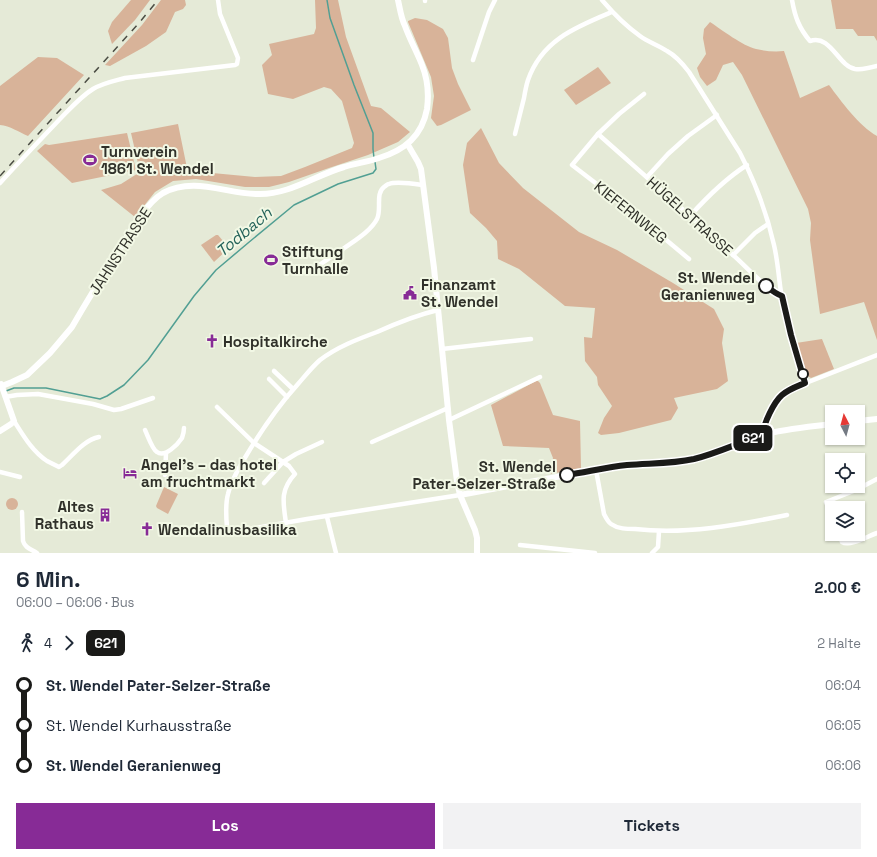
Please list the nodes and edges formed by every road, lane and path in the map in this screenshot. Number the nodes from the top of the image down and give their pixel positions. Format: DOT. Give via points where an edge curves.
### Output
graph roads {
  1 [pos="218,0"];
  2 [pos="398,0"];
  3 [pos="495,0"];
  4 [pos="602,0"];
  5 [pos="792,0"];
  6 [pos="612,12"];
  7 [pos="473,60"];
  8 [pos="877,66"];
  9 [pos="644,94"];
  10 [pos="717,115"];
  11 [pos="515,134"];
  12 [pos="598,134"];
  13 [pos="408,145"];
  14 [pos="747,165"];
  15 [pos="647,177"];
  16 [pos="0,184"];
  17 [pos="423,184"];
  18 [pos="690,216"];
  19 [pos="768,224"];
  20 [pos="733,255"];
  21 [pos="689,259"];
  22 [pos="308,273"];
  23 [pos="782,296"];
  24 [pos="438,310"];
  25 [pos="531,339"];
  26 [pos="442,349"];
  27 [pos="877,356"];
  28 [pos="274,371"];
  29 [pos="540,377"];
  30 [pos="269,379"];
  31 [pos="805,383"];
  32 [pos="293,389"];
  33 [pos="3,390"];
  34 [pos="287,397"];
  35 [pos="153,398"];
  36 [pos="216,407"];
  37 [pos="448,408"];
  38 [pos="877,419"];
  39 [pos="14,420"];
  40 [pos="449,420"];
  41 [pos="865,420"];
  42 [pos="825,425"];
  43 [pos="184,428"];
  44 [pos="145,430"];
  45 [pos="0,431"];
  46 [pos="763,435"];
  47 [pos="99,437"];
  48 [pos="322,442"];
  49 [pos="372,442"];
  50 [pos="254,443"];
  51 [pos="166,453"];
  52 [pos="283,462"];
  53 [pos="596,470"];
  54 [pos="0,472"];
  55 [pos="165,475"];
  56 [pos="20,476"];
  57 [pos="877,479"];
  58 [pos="264,483"];
  59 [pos="460,495"];
  60 [pos="828,501"];
  61 [pos="22,512"];
  62 [pos="787,515"];
  63 [pos="326,517"];
  64 [pos="286,523"];
  65 [pos="659,531"];
  66 [pos="877,533"];
  67 [pos="865,538"];
  68 [pos="842,541"];
  69 [pos="857,541"];
  70 [pos="520,545"];
  71 [pos="37,553"];
  72 [pos="336,553"];
  73 [pos="477,553"];
  74 [pos="595,553"];
  75 [pos="652,553"];
  1 -- 16 [label="street" via="220,14 238,58 237,64 125,78 101,85 79,99"];
  2 -- 13 [label="street" via="405,27 423,66 429,96 423,126"];
  3 -- 7 [label="street"];
  4 -- 6 [label="street"];
  5 -- 8 [label="street" via="798,23 810,41 822,41 827,44 847,65 855,69"];
  6 -- 10 [label="street" via="629,28 679,60"];
  6 -- 11 [label="street" via="560,38 537,61 528,81"];
  9 -- 12 [label="street"];
  10 -- 14 [label="street"];
  10 -- 15 [label="street" via="688,136"];
  12 -- 15 [label="street, HÜGELSTRASSE"];
  12 -- 21 [label="street, KIEFERNWEG" via="572,165"];
  13 -- 17 [label="street" via="421,169"];
  13 -- 33 [label="street, JAHNSTRASSE" via="380,158 345,166 275,193 246,194 199,185 173,188 162,194 152,202 130,231 72,327 27,375 12,382"];
  14 -- 18 [label="street" via="728,178"];
  14 -- 19 [label="street"];
  15 -- 18 [label="street, HÜGELSTRASSE"];
  17 -- 22 [label="street" via="389,184 383,188 380,192 380,209 372,226"];
  17 -- 24 [label="street"];
  18 -- 20 [label="street, HÜGELSTRASSE"];
  19 -- 20 [label="street"];
  19 -- 23 [label="street"];
  20 -- 23 [label="street, HÜGELSTRASSE" via="773,292"];
  23 -- 31 [label="street"];
  24 -- 26 [label="street"];
  24 -- 32 [label="street" via="365,336 334,351 321,359"];
  25 -- 26 [label="street"];
  26 -- 37 [label="street"];
  27 -- 31 [label="street"];
  28 -- 32 [label="street"];
  29 -- 40 [label="street"];
  30 -- 34 [label="street"];
  31 -- 46 [label="street" via="782,394 766,422"];
  32 -- 34 [label="street"];
  33 -- 35 [label="street" via="38,394 114,410"];
  33 -- 39 [label="street"];
  34 -- 50 [label="street"];
  36 -- 50 [label="street"];
  37 -- 40 [label="street"];
  37 -- 49 [label="street"];
  38 -- 41 [label="street"];
  39 -- 45 [label="street"];
  39 -- 47 [label="street" via="38,454 59,467 90,440"];
  40 -- 59 [label="street"];
  42 -- 46 [label="street"];
  43 -- 51 [label="street" via="181,439"];
  44 -- 51 [label="street" via="154,450 161,454"];
  46 -- 53 [label="street" via="694,459"];
  48 -- 52 [label="street"];
  50 -- 52 [label="street"];
  50 -- 64 [label="street" via="230,486 226,518 228,530"];
  51 -- 55 [label="street"];
  52 -- 58 [label="street"];
  52 -- 64 [label="street" via="295,474 284,492"];
  53 -- 59 [label="street"];
  53 -- 65 [label="street" via="604,514 611,524 629,529"];
  54 -- 56 [label="street"];
  57 -- 60 [label="street"];
  59 -- 63 [label="street"];
  59 -- 73 [label="street" via="475,530"];
  61 -- 71 [label="street" via="24,545"];
  62 -- 65 [label="street" via="710,528"];
  63 -- 64 [label="street"];
  63 -- 72 [label="street"];
  65 -- 75 [label="street" via="658,547"];
  66 -- 67 [label="street"];
  68 -- 69 [label="street" via="845,544"];
  70 -- 74 [label="street"];
}
